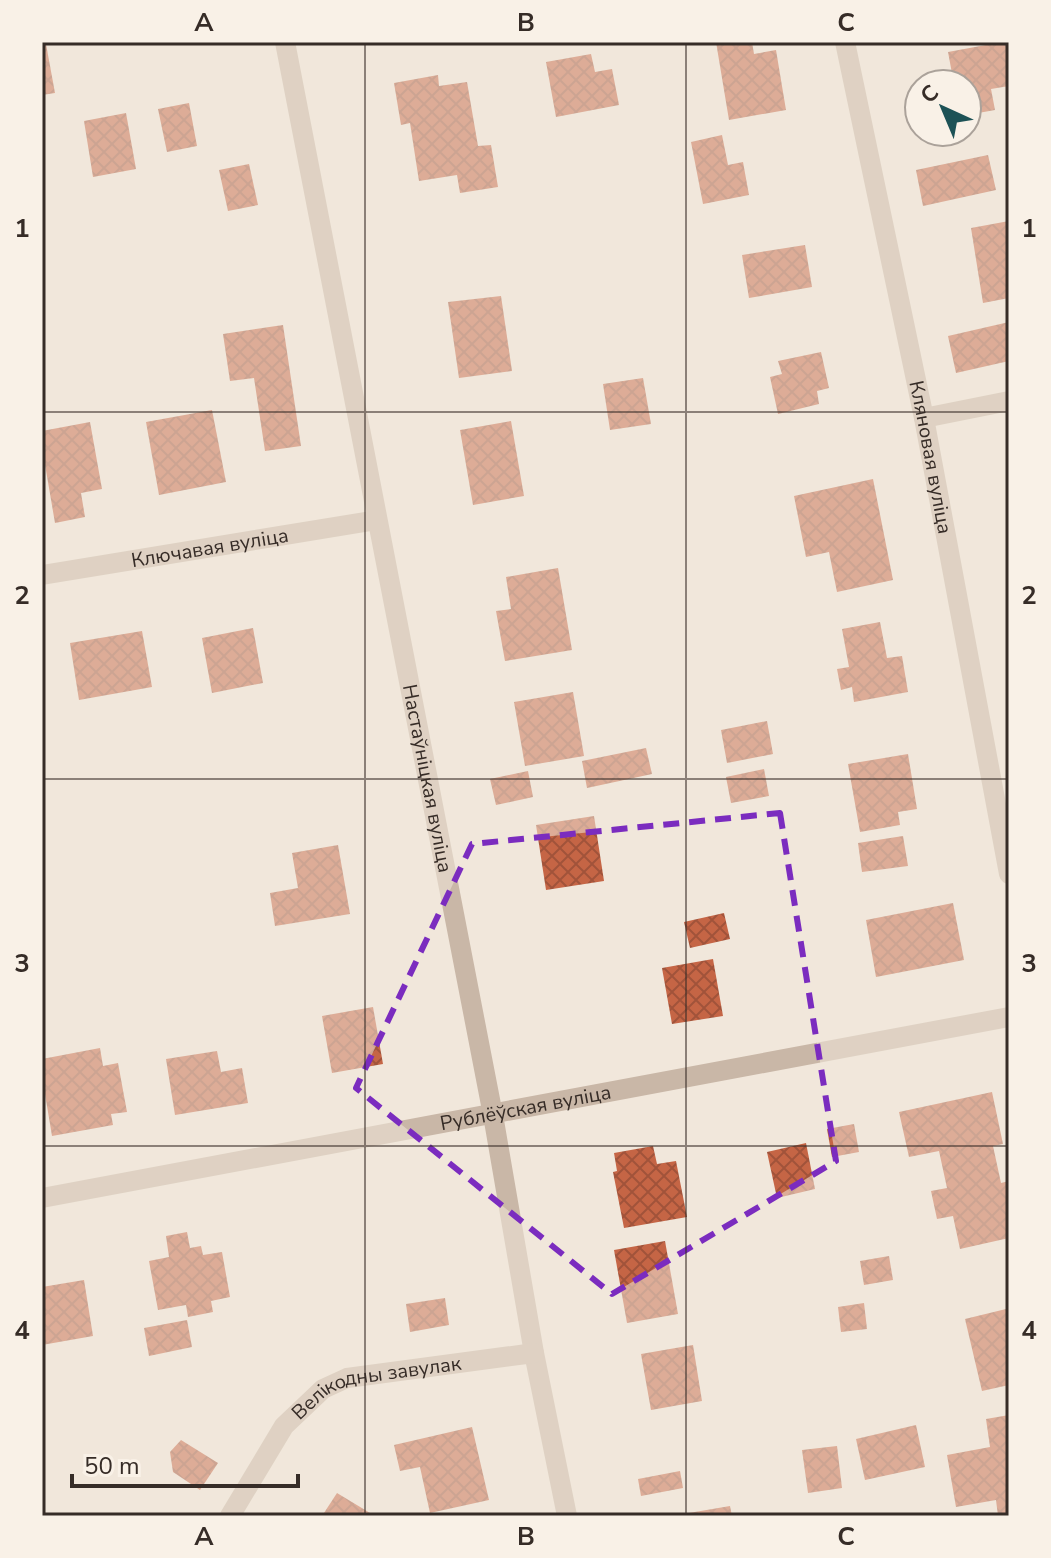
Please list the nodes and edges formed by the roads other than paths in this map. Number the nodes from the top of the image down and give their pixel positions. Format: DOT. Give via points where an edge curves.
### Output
graph roads {
  1 [pos="285,42"];
  2 [pos="845,42"];
  3 [pos="1009,401"];
  4 [pos="924,418"];
  5 [pos="377,520"];
  6 [pos="42,575"];
  7 [pos="1009,874"];
  8 [pos="1009,1017"];
  9 [pos="493,1115"];
  10 [pos="42,1198"];
  11 [pos="534,1353"];
  12 [pos="230,1516"];
  13 [pos="567,1516"];
  1 -- 5 [label="street, Настаўніцкая вуліца"];
  2 -- 4 [label="street, Кляновая вуліца"];
  3 -- 4 [label="street"];
  4 -- 7 [label="street, Кляновая вуліца"];
  5 -- 6 [label="street, Ключавая вуліца"];
  5 -- 9 [label="street, Настаўніцкая вуліца"];
  8 -- 9 [label="street, Рублёўская вуліца"];
  9 -- 10 [label="street, Рублёўская вуліца"];
  9 -- 11 [label="street, Настаўніцкая вуліца"];
  11 -- 12 [label="street, Велікодны завулак" via="347,1378 323,1389 284,1426"];
  11 -- 13 [label="street, Настаўніцкая вуліца"];
}
